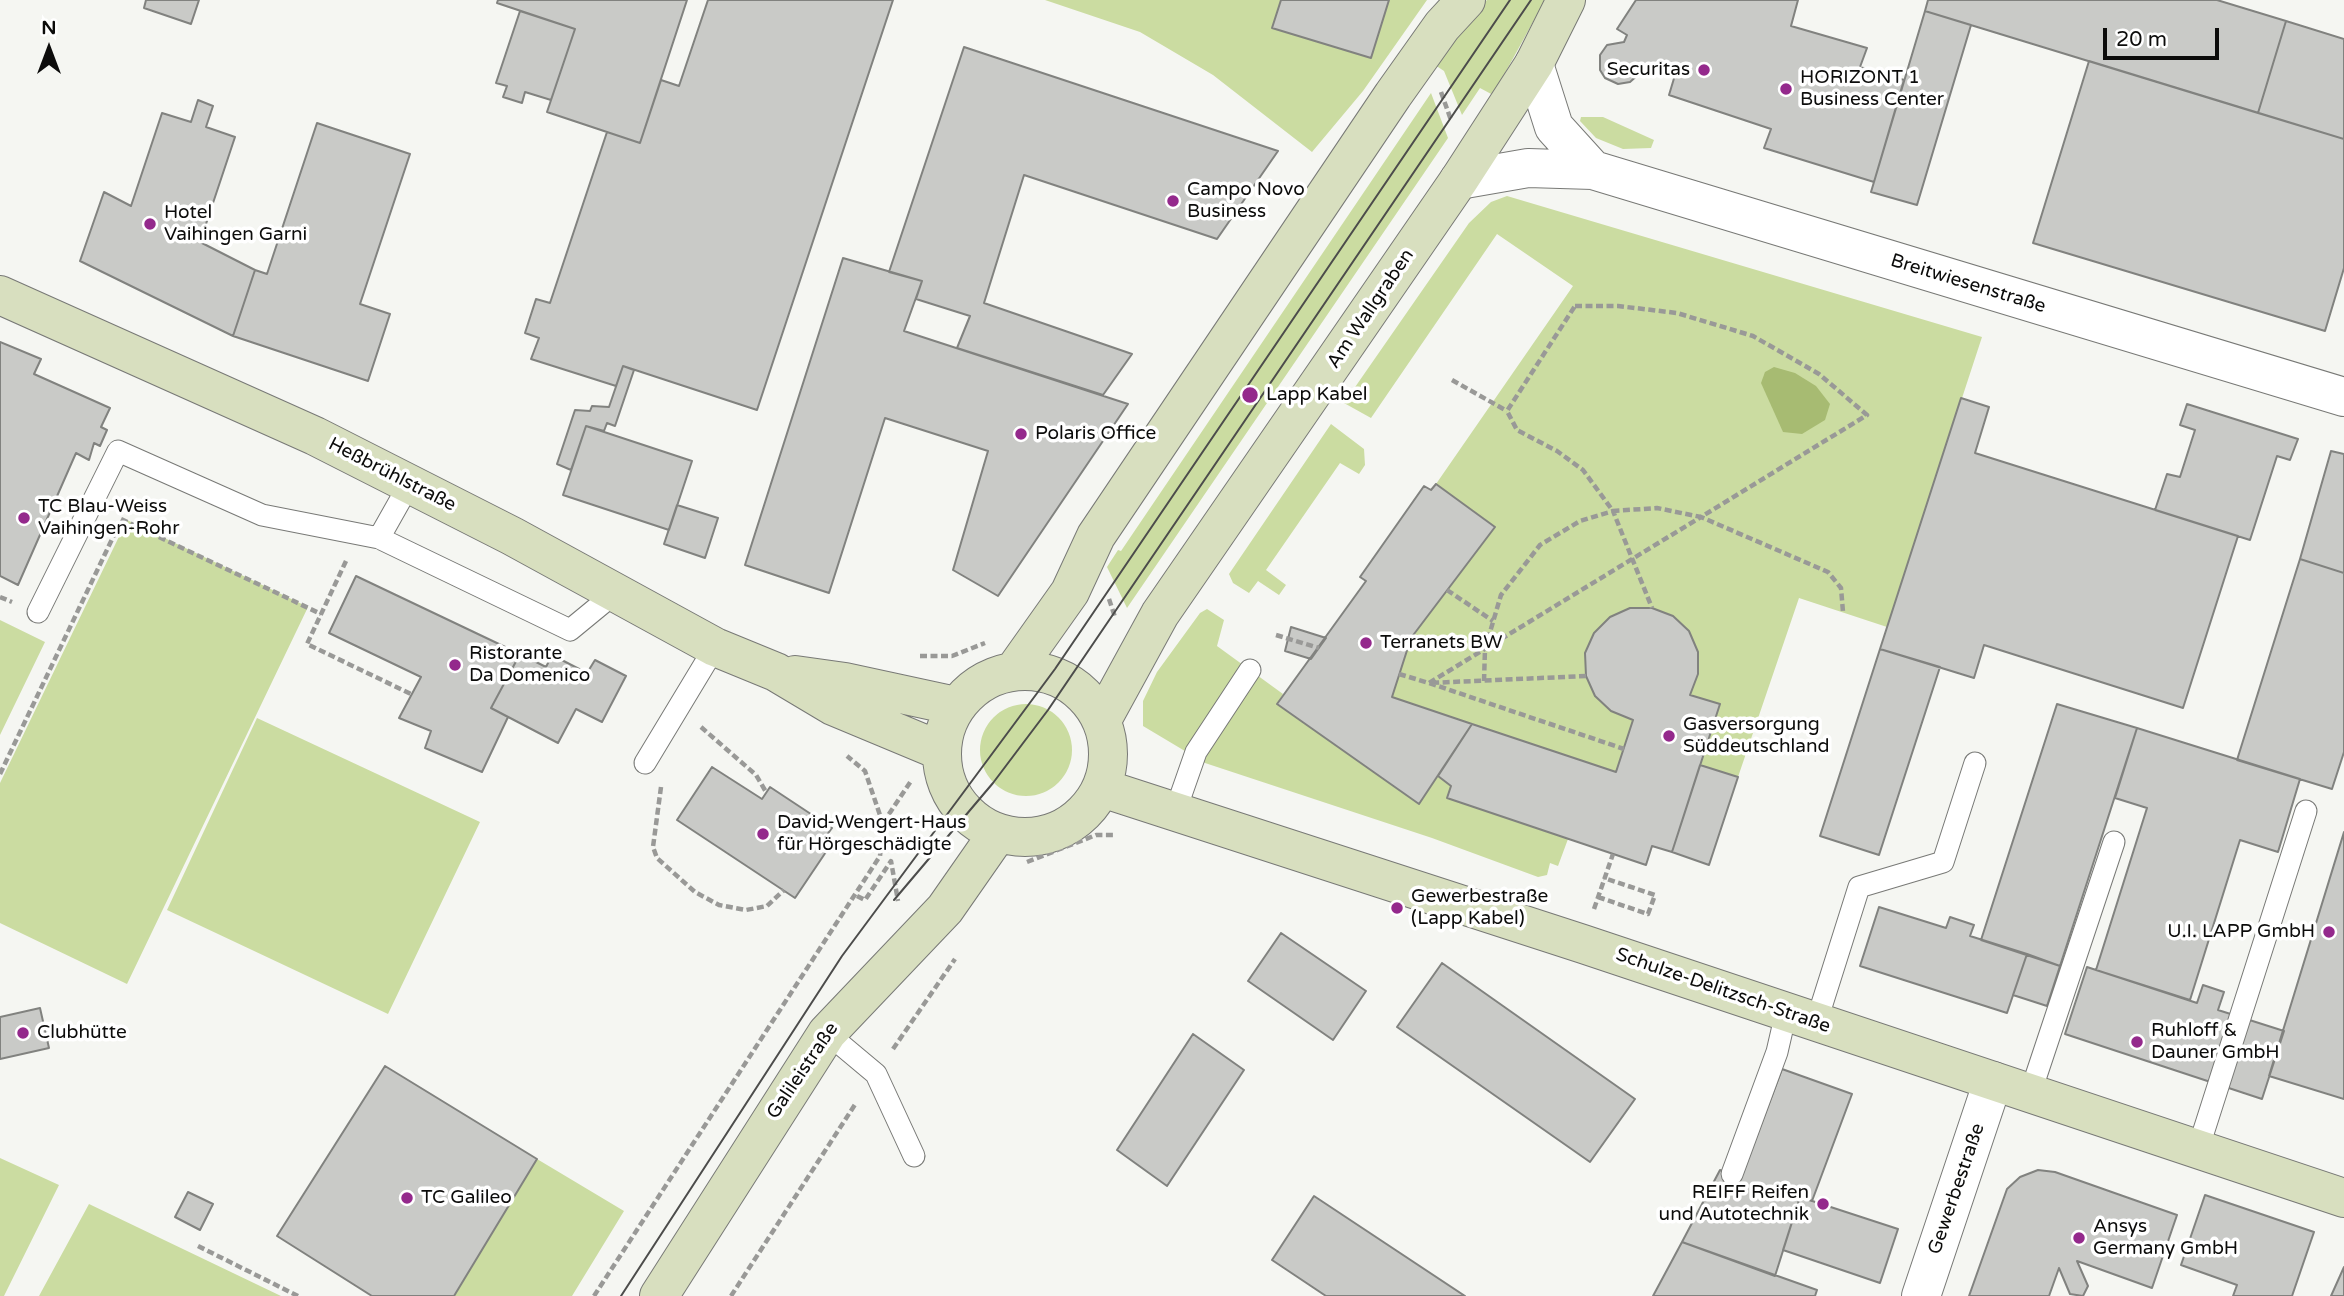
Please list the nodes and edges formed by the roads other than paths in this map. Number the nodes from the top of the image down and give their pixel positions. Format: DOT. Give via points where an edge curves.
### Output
graph roads {
  1 [pos="1466,0"];
  2 [pos="1566,0"];
  3 [pos="1534,64"];
  4 [pos="1593,170"];
  5 [pos="1460,180"];
  6 [pos="0,295"];
  7 [pos="2344,397"];
  8 [pos="410,483"];
  9 [pos="369,536"];
  10 [pos="615,593"];
  11 [pos="38,612"];
  12 [pos="715,647"];
  13 [pos="1250,670"];
  14 [pos="1014,671"];
  15 [pos="776,672"];
  16 [pos="956,706"];
  17 [pos="1102,720"];
  18 [pos="941,751"];
  19 [pos="645,763"];
  20 [pos="1975,763"];
  21 [pos="1102,788"];
  22 [pos="2306,811"];
  23 [pos="1175,812"];
  24 [pos="998,833"];
  25 [pos="2114,842"];
  26 [pos="1801,1018"];
  27 [pos="827,1033"];
  28 [pos="1993,1081"];
  29 [pos="2030,1094"];
  30 [pos="2198,1149"];
  31 [pos="914,1156"];
  32 [pos="1732,1174"];
  33 [pos="2344,1198"];
  34 [pos="659,1296"];
  35 [pos="1922,1296"];
  1 -- 14 [label="street" via="1393,95 1103,526 1070,592"];
  2 -- 3 [label="street, Am Wallgraben"];
  3 -- 4 [label="street" via="1554,127"];
  3 -- 5 [label="street, Am Wallgraben"];
  4 -- 5 [label="street, Breitwiesenstraße" via="1528,168"];
  4 -- 7 [label="street, Breitwiesenstraße"];
  5 -- 17 [label="street, Am Wallgraben" via="1160,614"];
  6 -- 8 [label="street, Heßbrühlstraße" via="219,391"];
  8 -- 9 [label="lane"];
  8 -- 10 [label="street, Heßbrühlstraße"];
  9 -- 10 [label="lane" via="570,630"];
  9 -- 11 [label="lane" via="262,515 118,451"];
  10 -- 12 [label="street, Heßbrühlstraße"];
  12 -- 15 [label="street, Heßbrühlstraße"];
  12 -- 19 [label="lane"];
  13 -- 23 [label="lane" via="1196,752"];
  14 -- 16 [label="street" via="981,682"];
  14 -- 17 [label="street" via="1051,674 1066,681 1087,697"];
  15 -- 16 [label="street, Heßbrühlstraße"];
  15 -- 18 [label="street, Heßbrühlstraße" via="833,706"];
  16 -- 18 [label="street" via="945,727"];
  17 -- 21 [label="street" via="1109,742 1109,766"];
  18 -- 24 [label="street" via="944,774 956,801"];
  20 -- 26 [label="lane" via="1943,862 1859,887"];
  21 -- 23 [label="street, Schulze-Delitzsch-Straße"];
  21 -- 24 [label="street" via="1084,813 1059,831 1028,838"];
  22 -- 30 [label="lane"];
  23 -- 26 [label="street, Schulze-Delitzsch-Straße"];
  24 -- 27 [label="street, Galileistraße" via="945,909"];
  25 -- 29 [label="lane"];
  26 -- 28 [label="street, Schulze-Delitzsch-Straße"];
  26 -- 32 [label="lane" via="1777,1052"];
  27 -- 31 [label="lane" via="876,1074"];
  27 -- 34 [label="street, Galileistraße"];
  28 -- 29 [label="street, Schulze-Delitzsch-Straße"];
  28 -- 35 [label="street, Gewerbestraße"];
  29 -- 30 [label="street, Schulze-Delitzsch-Straße"];
  30 -- 33 [label="street, Schulze-Delitzsch-Straße"];
}
